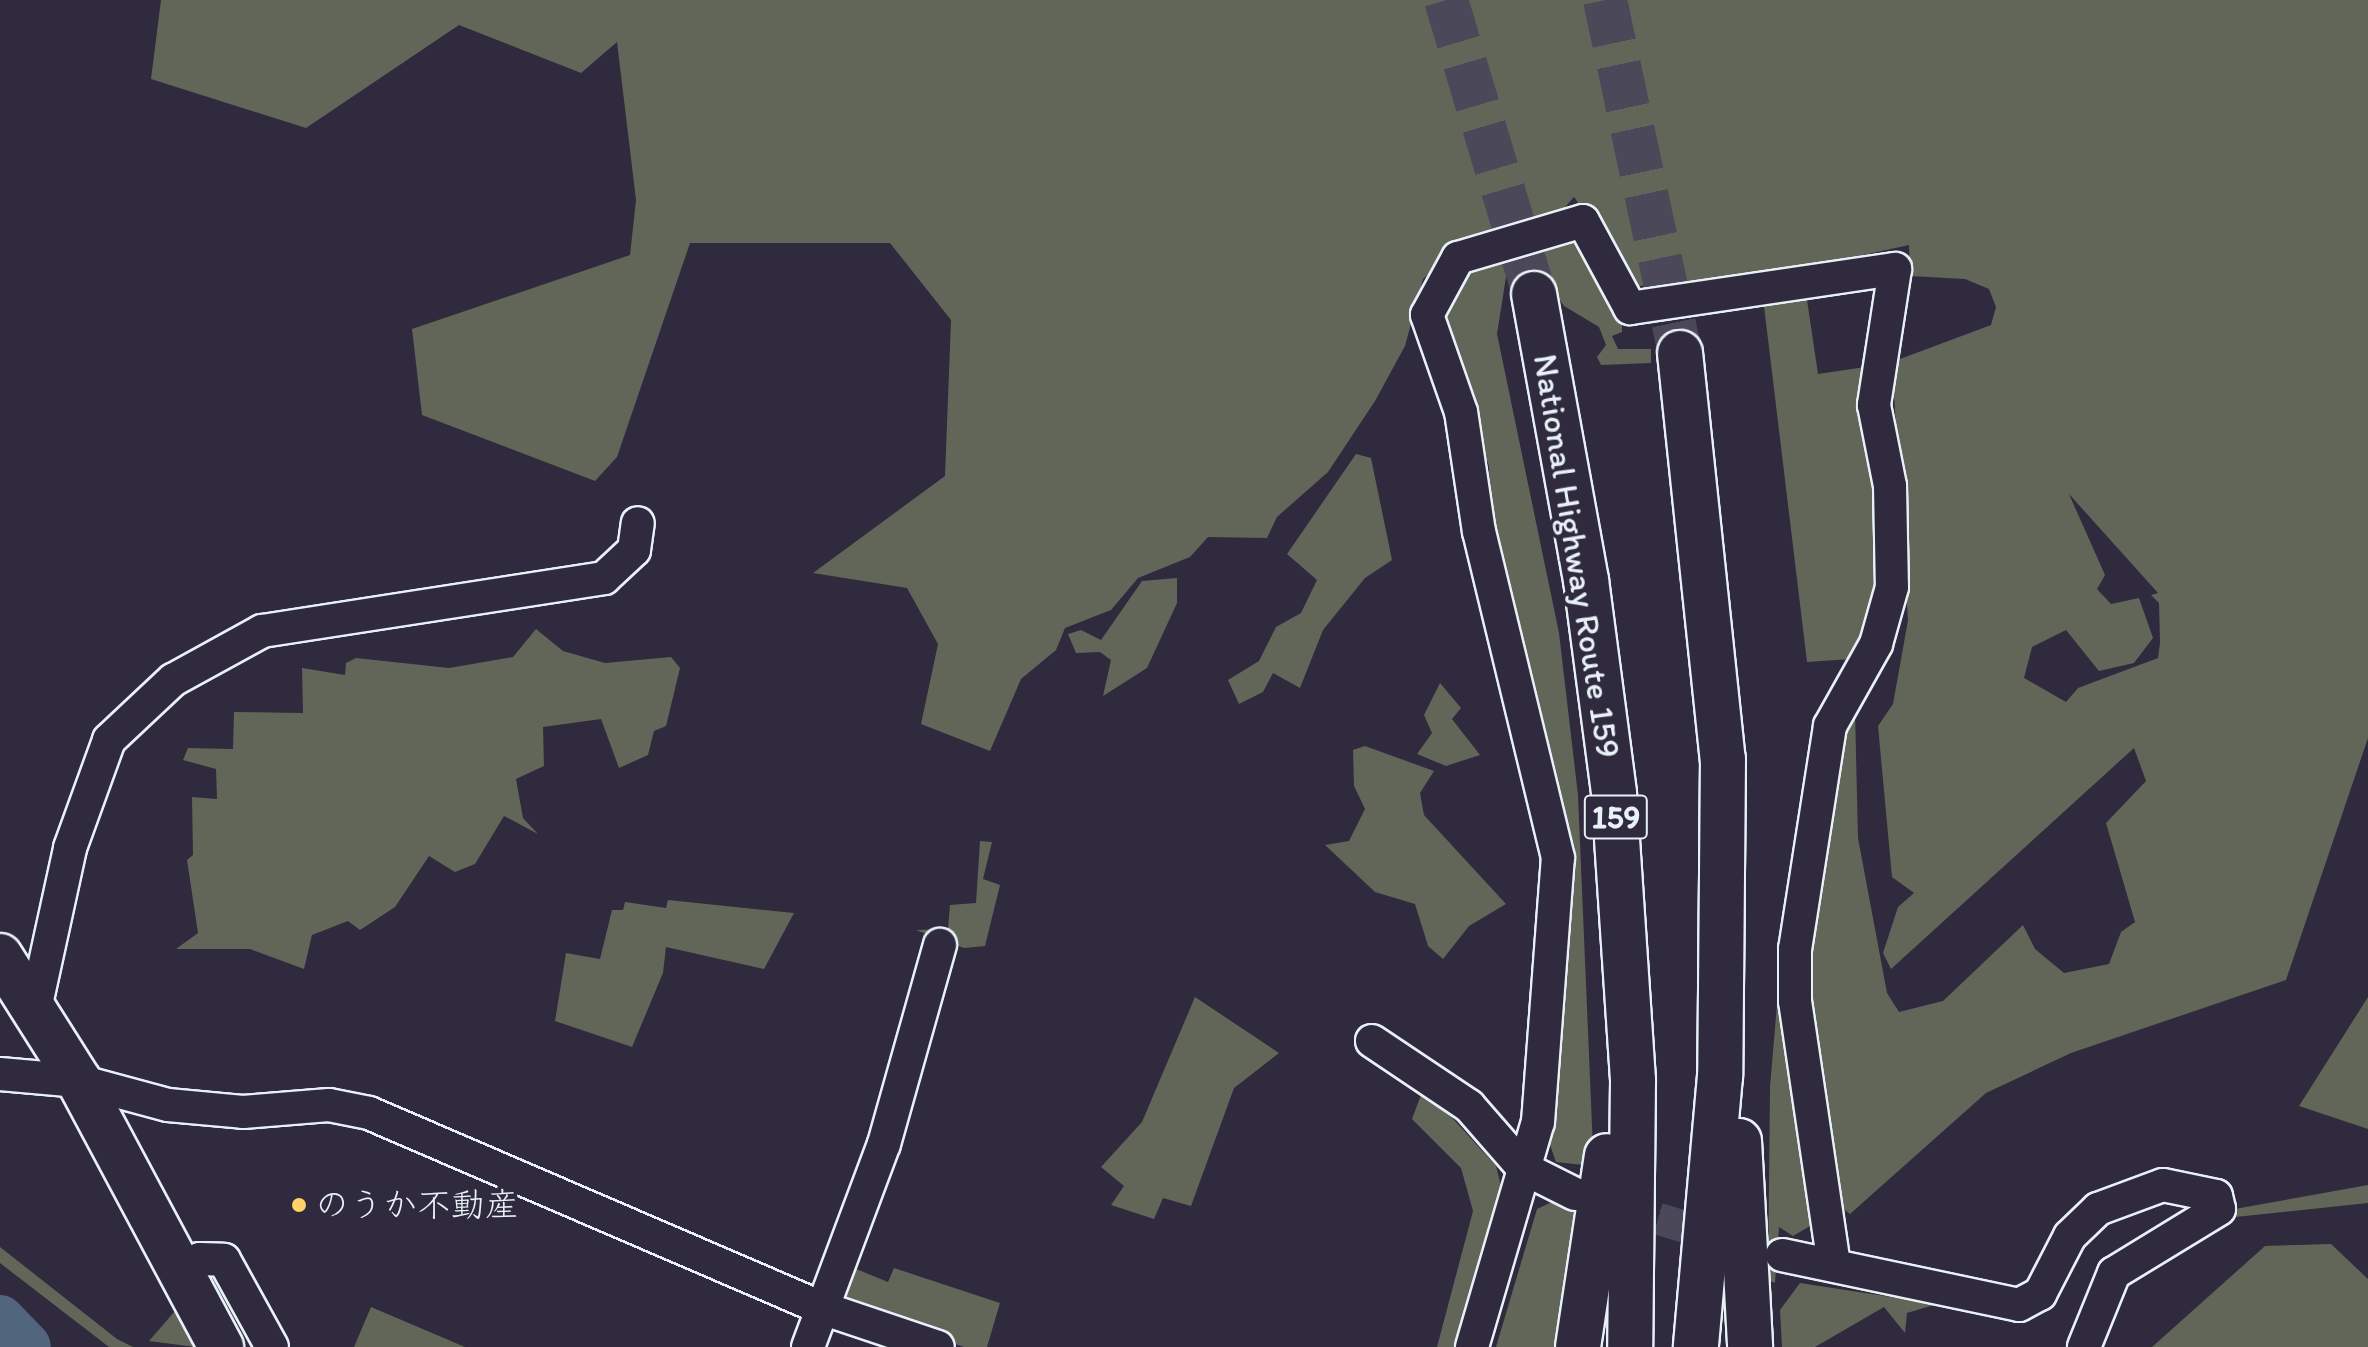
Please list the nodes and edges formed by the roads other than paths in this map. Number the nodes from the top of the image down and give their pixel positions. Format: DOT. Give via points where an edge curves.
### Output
graph roads {
  1 [pos="1534,294"];
  2 [pos="1680,353"];
  3 [pos="1553,398"];
  4 [pos="638,523"];
  5 [pos="1723,759"];
  6 [pos="940,945"];
  7 [pos="0,956"];
  8 [pos="35,1009"];
  9 [pos="1372,1041"];
  10 [pos="0,1074"];
  11 [pos="79,1081"];
  12 [pos="1523,1168"];
  13 [pos="1575,1194"];
  14 [pos="1782,1255"];
  15 [pos="1834,1264"];
  16 [pos="180,1269"];
  17 [pos="822,1308"];
  18 [pos="221,1347"];
  19 [pos="272,1347"];
  20 [pos="808,1347"];
  21 [pos="938,1347"];
  22 [pos="1472,1347"];
  23 [pos="1578,1347"];
  24 [pos="1630,1347"];
  25 [pos="1696,1347"];
  26 [pos="1750,1347"];
  27 [pos="2084,1347"];
  1 -- 3 [label="main road, National Highway Route 159 / 159"];
  2 -- 5 [label="main road"];
  3 -- 23 [label="main road, 159" via="1609,1022 1601,1235"];
  3 -- 24 [label="main road, National Highway Route 159 / 159" via="1603,691 1624,915 1634,1160"];
  4 -- 8 [label="street" via="634,550 604,578 262,631 173,680 109,740 70,848"];
  5 -- 25 [label="main road" via="1720,1076"];
  5 -- 26 [label="main road"];
  6 -- 17 [label="street" via="884,1144"];
  7 -- 8 [label="main road"];
  8 -- 11 [label="main road"];
  9 -- 12 [label="street" via="1469,1106"];
  10 -- 11 [label="street"];
  11 -- 16 [label="main road"];
  11 -- 17 [label="street" via="168,1105 243,1112 329,1105 369,1113"];
  12 -- 13 [label="street"];
  12 -- 15 [label="street" via="1538,1122 1558,858 1479,532 1461,412 1427,315 1432,301 1458,258 1583,221 1630,308 1895,269 1874,405 1890,486 1892,587 1876,644 1830,726 1795,949 1795,1001"];
  12 -- 22 [label="street"];
  14 -- 15 [label="street"];
  15 -- 27 [label="street" via="2019,1305 2040,1294 2070,1236 2098,1209 2163,1185 2216,1196 2219,1209 2114,1273"];
  16 -- 18 [label="main road"];
  16 -- 19 [label="street" via="200,1259 224,1260"];
  17 -- 20 [label="street"];
  17 -- 21 [label="street"];
}
